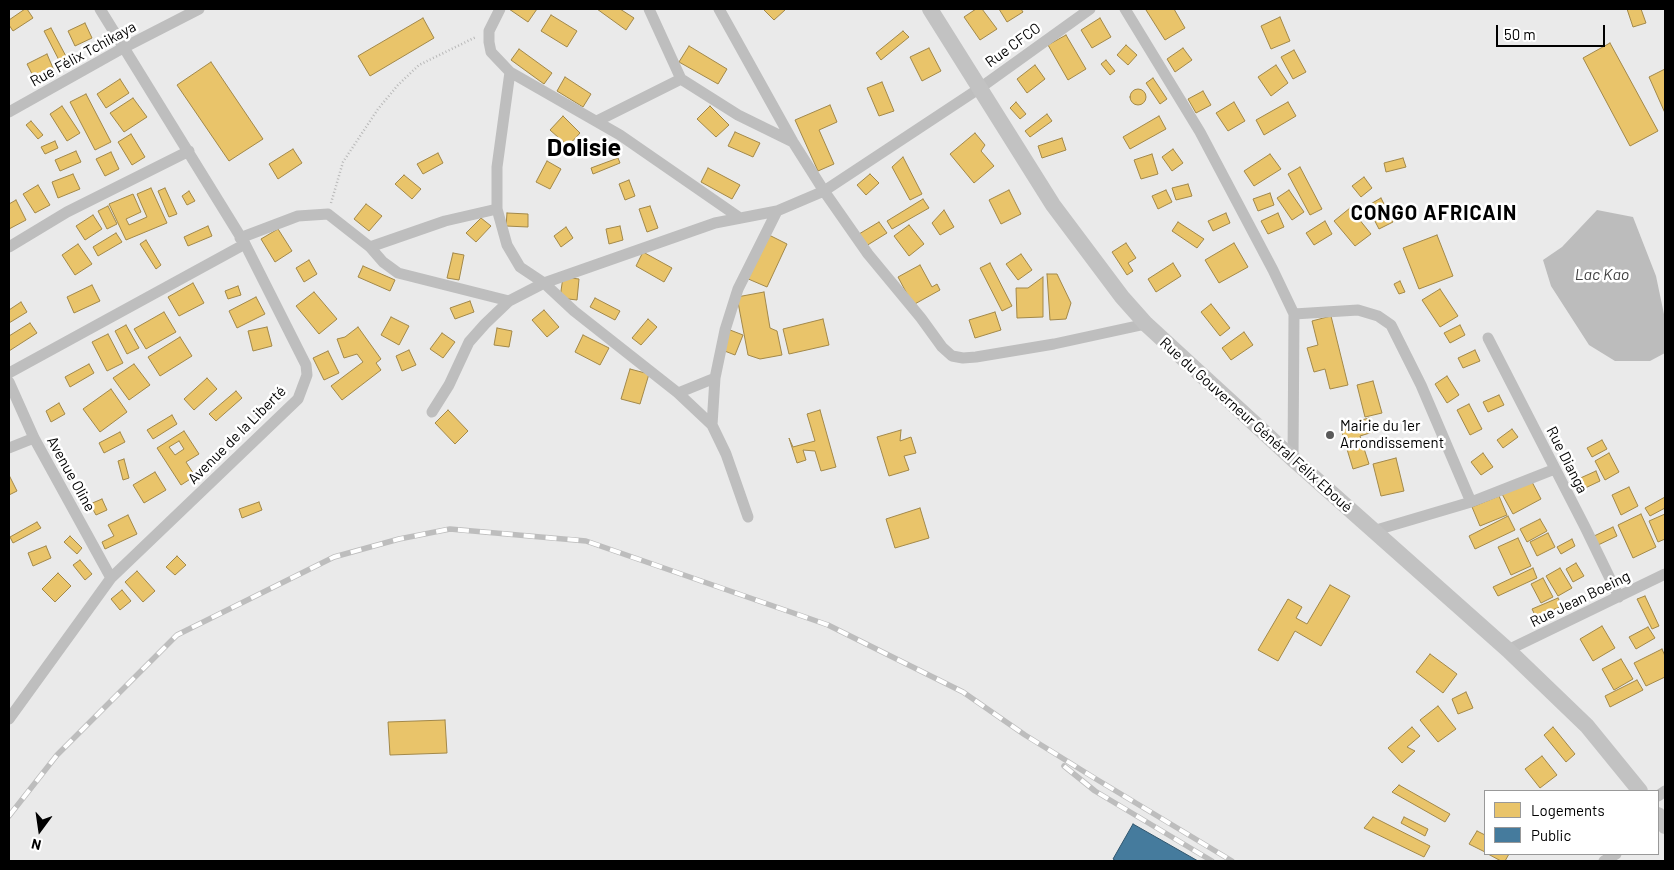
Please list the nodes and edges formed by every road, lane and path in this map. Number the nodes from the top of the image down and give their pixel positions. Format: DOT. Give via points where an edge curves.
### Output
graph roads {
  1 [pos="100,9"];
  2 [pos="200,9"];
  3 [pos="500,9"];
  4 [pos="649,9"];
  5 [pos="719,9"];
  6 [pos="930,9"];
  7 [pos="1090,9"];
  8 [pos="1125,9"];
  9 [pos="489,31"];
  10 [pos="123,48"];
  11 [pos="510,72"];
  12 [pos="681,79"];
  13 [pos="980,88"];
  14 [pos="9,112"];
  15 [pos="597,121"];
  16 [pos="793,142"];
  17 [pos="189,151"];
  18 [pos="824,191"];
  19 [pos="497,209"];
  20 [pos="777,211"];
  21 [pos="328,214"];
  22 [pos="740,218"];
  23 [pos="242,241"];
  24 [pos="9,247"];
  25 [pos="370,247"];
  26 [pos="544,283"];
  27 [pos="509,301"];
  28 [pos="1294,314"];
  29 [pos="1146,324"];
  30 [pos="1488,338"];
  31 [pos="9,373"];
  32 [pos="715,378"];
  33 [pos="9,382"];
  34 [pos="678,393"];
  35 [pos="432,412"];
  36 [pos="712,426"];
  37 [pos="34,438"];
  38 [pos="9,448"];
  39 [pos="1293,459"];
  40 [pos="1555,469"];
  41 [pos="1472,502"];
  42 [pos="748,517"];
  43 [pos="1373,531"];
  44 [pos="1665,574"];
  45 [pos="111,578"];
  46 [pos="1619,597"];
  47 [pos="1508,650"];
  48 [pos="9,719"];
  49 [pos="1639,790"];
  1 -- 10 [label="street, Avenue de la Liberté"];
  2 -- 10 [label="street, Rue Félix Tchikaya"];
  3 -- 9 [label="street"];
  4 -- 12 [label="street"];
  5 -- 16 [label="street"];
  6 -- 13 [label="main road, Rue du Gouverneur Général Félix Eboué"];
  7 -- 13 [label="street, Rue CFCO"];
  8 -- 28 [label="street" via="1200,132"];
  9 -- 11 [label="street" via="491,52"];
  9 -- 21 [label="path" via="419,65 398,85 343,162"];
  10 -- 14 [label="street, Rue Félix Tchikaya"];
  10 -- 17 [label="street, Avenue de la Liberté"];
  11 -- 15 [label="street"];
  11 -- 19 [label="street" via="497,167"];
  12 -- 15 [label="street"];
  12 -- 16 [label="street" via="738,115"];
  13 -- 18 [label="street, Rue CFCO"];
  13 -- 29 [label="main road, Rue du Gouverneur Général Félix Eboué" via="1054,205"];
  15 -- 22 [label="street"];
  16 -- 18 [label="street"];
  17 -- 23 [label="street, Avenue de la Liberté"];
  17 -- 24 [label="street" via="67,212"];
  18 -- 20 [label="street, Rue CFCO"];
  18 -- 29 [label="street" via="868,254 952,356 976,357"];
  19 -- 25 [label="street" via="445,221"];
  19 -- 26 [label="street" via="507,244 520,267"];
  20 -- 22 [label="street, Rue CFCO"];
  20 -- 32 [label="street" via="738,290"];
  21 -- 23 [label="street" via="298,216"];
  21 -- 25 [label="street"];
  22 -- 26 [label="street, Rue CFCO" via="716,223"];
  23 -- 31 [label="street"];
  23 -- 45 [label="street, Avenue de la Liberté" via="306,365 304,385 298,398"];
  25 -- 27 [label="street" via="398,273"];
  26 -- 27 [label="street, Rue CFCO"];
  26 -- 34 [label="street" via="574,311"];
  27 -- 35 [label="street, Rue CFCO" via="469,342"];
  28 -- 39 [label="street"];
  28 -- 41 [label="street" via="1358,310 1378,316 1391,325"];
  29 -- 39 [label="main road, Rue du Gouverneur Général Félix Eboué"];
  30 -- 40 [label="street, Rue Dianga"];
  32 -- 34 [label="street"];
  32 -- 36 [label="street"];
  33 -- 37 [label="street, Avenue Oline"];
  34 -- 36 [label="street"];
  36 -- 42 [label="street" via="726,454"];
  37 -- 38 [label="street"];
  37 -- 45 [label="street, Avenue Oline"];
  39 -- 43 [label="main road, Rue du Gouverneur Général Félix Eboué"];
  40 -- 41 [label="street"];
  40 -- 46 [label="street, Rue Dianga"];
  41 -- 43 [label="street"];
  43 -- 47 [label="main road, Rue du Gouverneur Général Félix Eboué"];
  44 -- 46 [label="street, Rue Jean Boeing"];
  45 -- 48 [label="street, Avenue de la Liberté"];
  46 -- 47 [label="street, Rue Jean Boeing"];
  47 -- 49 [label="main road, Rue du Gouverneur Général Félix Eboué" via="1587,726"];
}
